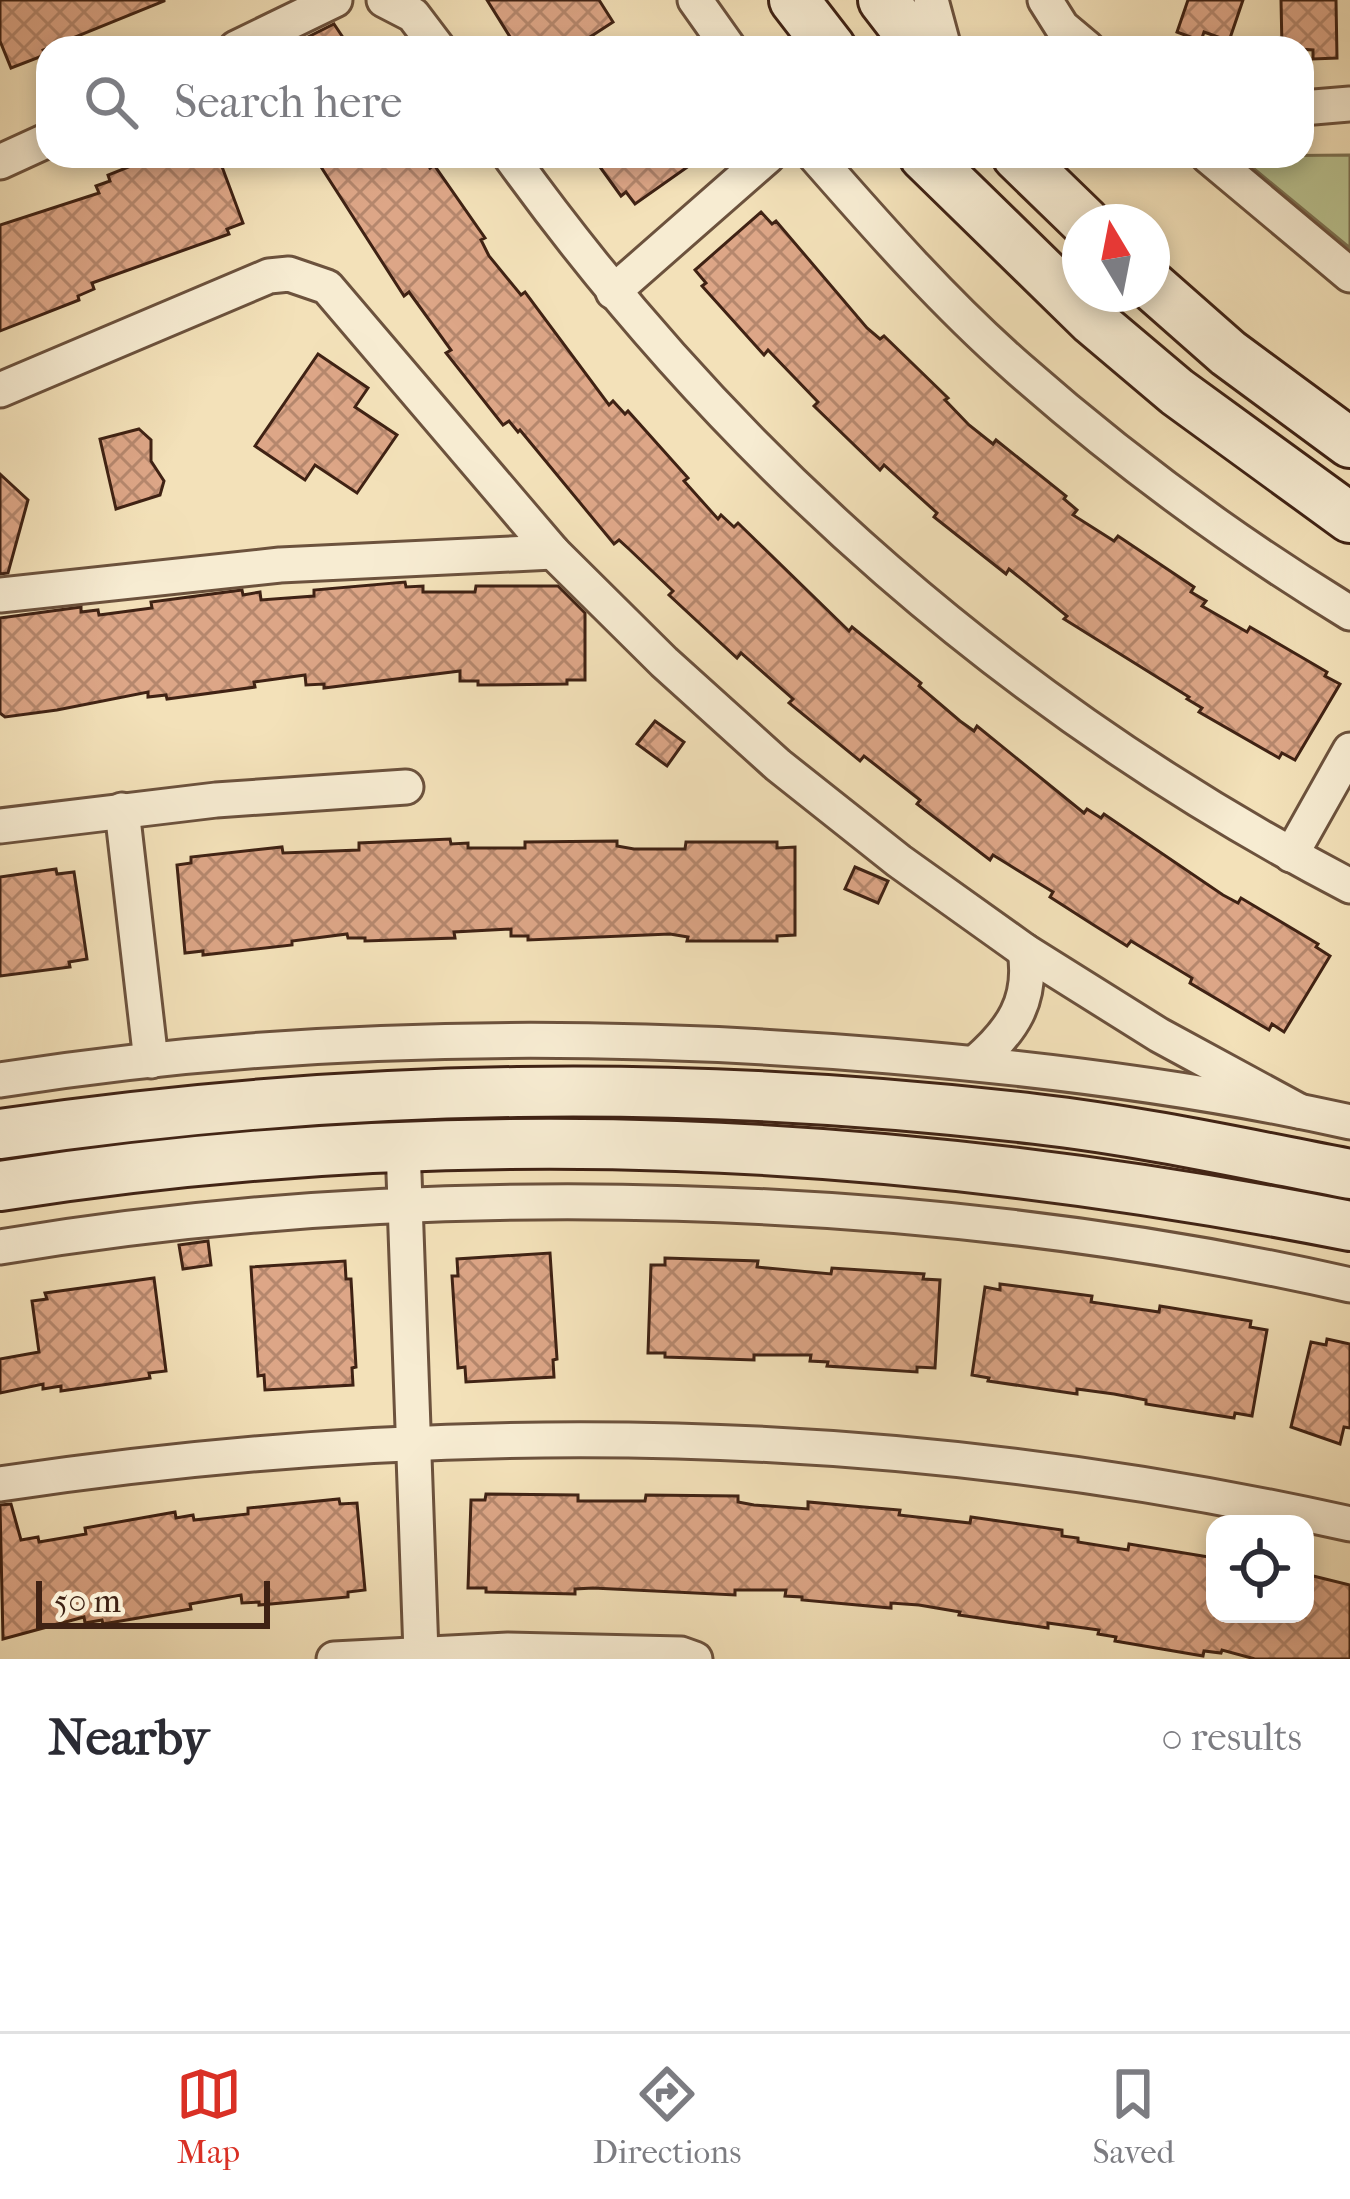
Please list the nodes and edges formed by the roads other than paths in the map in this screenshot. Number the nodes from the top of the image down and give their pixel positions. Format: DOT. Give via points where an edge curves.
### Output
graph roads {
  1 [pos="335,0"];
  2 [pos="385,0"];
  3 [pos="694,0"];
  4 [pos="794,0"];
  5 [pos="883,0"];
  6 [pos="931,0"];
  7 [pos="1045,0"];
  8 [pos="261,36"];
  9 [pos="429,36"];
  10 [pos="720,36"];
  11 [pos="822,36"];
  12 [pos="911,36"];
  13 [pos="941,36"];
  14 [pos="1073,36"];
  15 [pos="1350,104"];
  16 [pos="1314,107"];
  17 [pos="36,146"];
  18 [pos="0,162"];
  19 [pos="519,168"];
  20 [pos="754,168"];
  21 [pos="826,168"];
  22 [pos="936,168"];
  23 [pos="1029,168"];
  24 [pos="1222,168"];
  25 [pos="1066,204"];
  26 [pos="1350,275"];
  27 [pos="613,292"];
  28 [pos="1170,302"];
  29 [pos="0,390"];
  30 [pos="1350,442"];
  31 [pos="1350,518"];
  32 [pos="553,553"];
  33 [pos="0,595"];
  34 [pos="1350,613"];
  35 [pos="1350,750"];
  36 [pos="406,787"];
  37 [pos="122,810"];
  38 [pos="0,826"];
  39 [pos="1291,855"];
  40 [pos="1350,886"];
  41 [pos="1025,951"];
  42 [pos="151,1061"];
  43 [pos="975,1063"];
  44 [pos="0,1080"];
  45 [pos="1299,1111"];
  46 [pos="1350,1122"];
  47 [pos="0,1134"];
  48 [pos="403,1146"];
  49 [pos="1350,1174"];
  50 [pos="0,1186"];
  51 [pos="405,1207"];
  52 [pos="1350,1226"];
  53 [pos="0,1246"];
  54 [pos="1350,1285"];
  55 [pos="413,1440"];
  56 [pos="0,1484"];
  57 [pos="1350,1524"];
  58 [pos="421,1653"];
  59 [pos="334,1659"];
  60 [pos="695,1659"];
  1 -- 8 [label="street"];
  2 -- 9 [label="street" via="413,15"];
  3 -- 10 [label="street"];
  4 -- 11 [label="street"];
  5 -- 12 [label="street"];
  6 -- 13 [label="street"];
  7 -- 14 [label="street"];
  15 -- 16 [label="street"];
  17 -- 18 [label="street"];
  19 -- 27 [label="street"];
  20 -- 27 [label="street"];
  21 -- 34 [label="street" via="1016,366 1139,470"];
  22 -- 31 [label="street" via="1110,336"];
  23 -- 25 [label="street"];
  24 -- 26 [label="street"];
  27 -- 39 [label="street" via="761,456 925,605 1102,739"];
  28 -- 30 [label="street"];
  29 -- 32 [label="street" via="249,282 309,278 342,301"];
  32 -- 33 [label="street" via="280,565"];
  32 -- 41 [label="street" via="778,765"];
  35 -- 39 [label="street"];
  36 -- 37 [label="street"];
  37 -- 38 [label="street"];
  37 -- 42 [label="street"];
  39 -- 40 [label="street"];
  41 -- 43 [label="street" via="1024,1001 1013,1025"];
  41 -- 45 [label="street"];
  42 -- 43 [label="street" via="563,1040"];
  42 -- 44 [label="street"];
  43 -- 45 [label="street"];
  45 -- 46 [label="street"];
  47 -- 49 [label="street" via="398,1092 720,1094 1041,1119"];
  48 -- 50 [label="street" via="240,1156"];
  48 -- 51 [label="street"];
  48 -- 52 [label="street" via="610,1143 886,1156 1046,1173"];
  51 -- 53 [label="street"];
  51 -- 54 [label="street" via="590,1203 959,1223"];
  51 -- 55 [label="street"];
  55 -- 56 [label="street"];
  55 -- 57 [label="street" via="842,1447 1127,1480"];
  55 -- 58 [label="street"];
  58 -- 59 [label="street"];
  58 -- 60 [label="street"];
}
